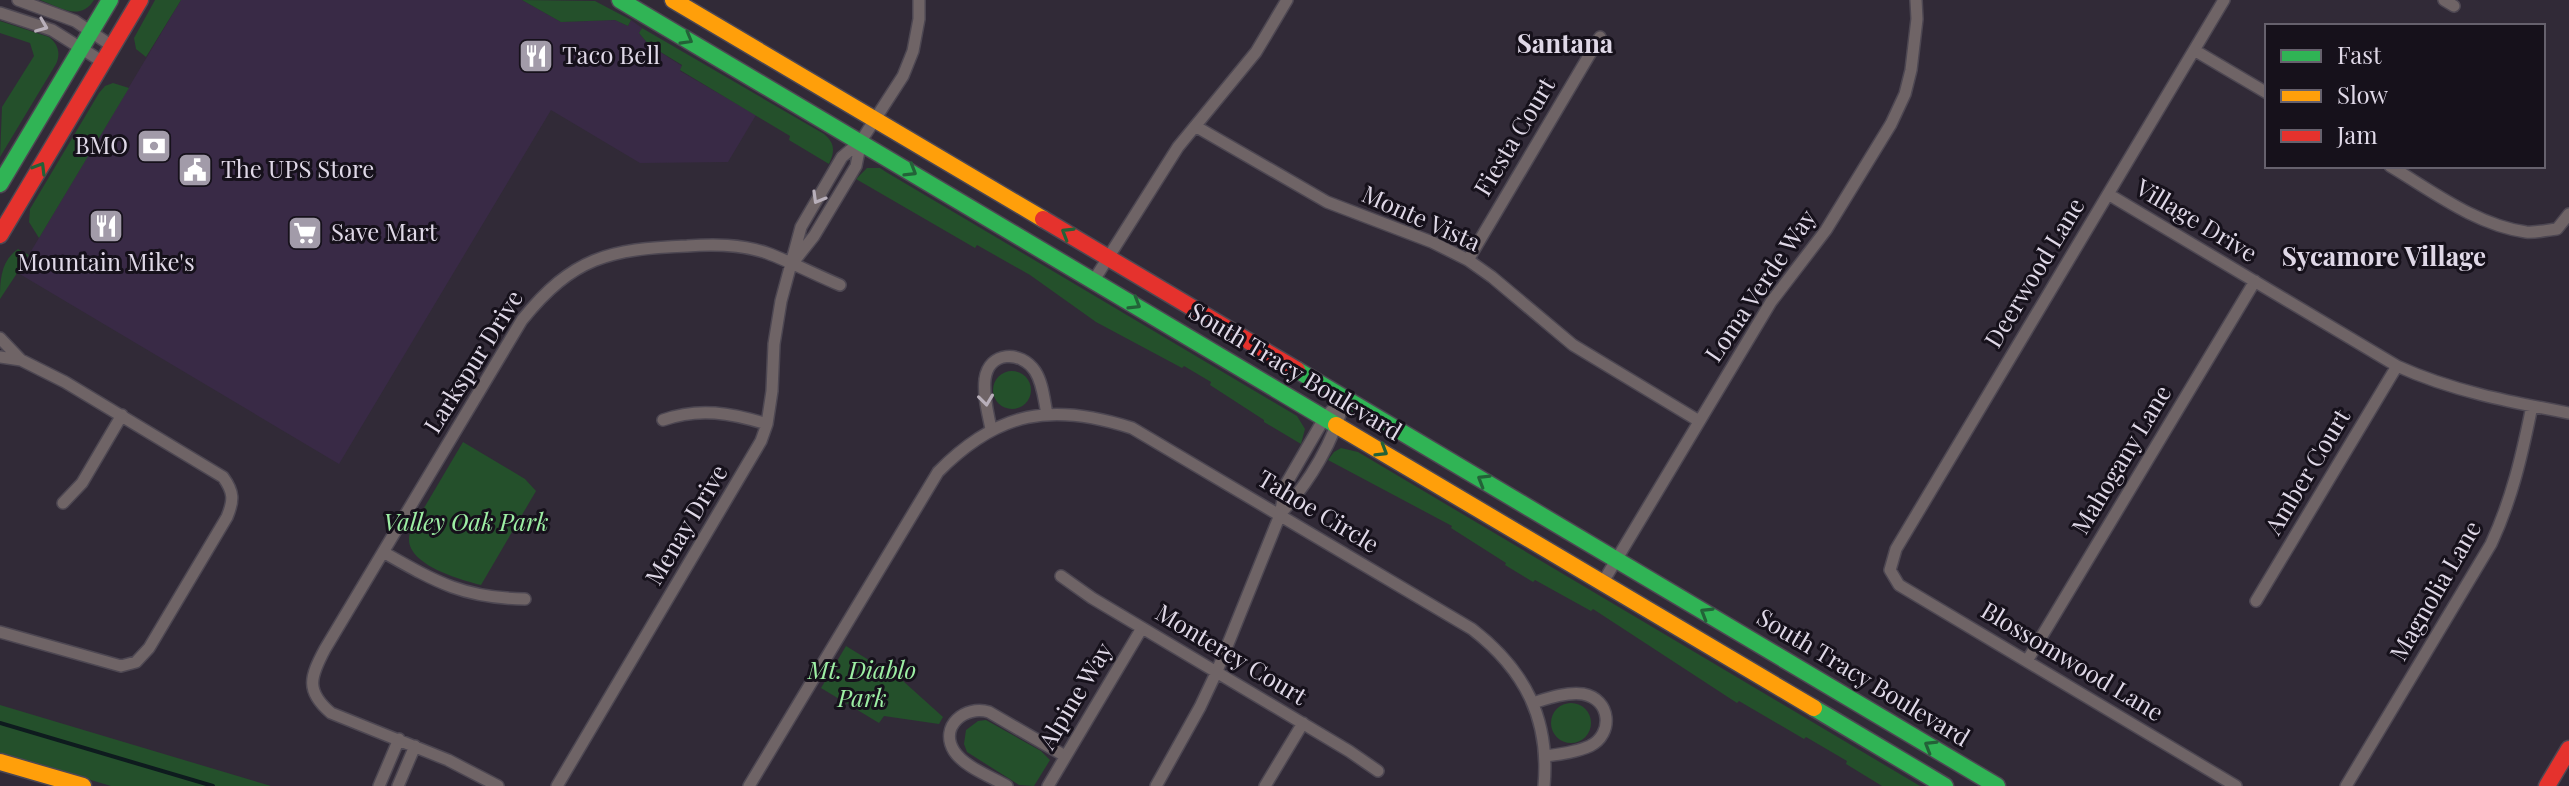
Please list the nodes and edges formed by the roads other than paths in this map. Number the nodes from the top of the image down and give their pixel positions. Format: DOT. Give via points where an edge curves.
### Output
graph roads {
  1 [pos="18,0"];
  2 [pos="110,0"];
  3 [pos="140,0"];
  4 [pos="620,0"];
  5 [pos="673,0"];
  6 [pos="919,0"];
  7 [pos="1287,0"];
  8 [pos="1916,0"];
  9 [pos="2224,0"];
  10 [pos="0,13"];
  11 [pos="91,31"];
  12 [pos="1600,37"];
  13 [pos="112,46"];
  14 [pos="81,47"];
  15 [pos="2194,50"];
  16 [pos="103,62"];
  17 [pos="2265,92"];
  18 [pos="875,119"];
  19 [pos="1195,126"];
  20 [pos="861,141"];
  21 [pos="2393,168"];
  22 [pos="0,184"];
  23 [pos="2108,194"];
  24 [pos="2569,214"];
  25 [pos="0,235"];
  26 [pos="1107,257"];
  27 [pos="1468,260"];
  28 [pos="792,264"];
  29 [pos="1094,280"];
  30 [pos="2255,281"];
  31 [pos="840,285"];
  32 [pos="0,338"];
  33 [pos="0,357"];
  34 [pos="21,360"];
  35 [pos="2397,366"];
  36 [pos="1345,398"];
  37 [pos="2532,406"];
  38 [pos="2569,413"];
  39 [pos="1047,414"];
  40 [pos="122,415"];
  41 [pos="663,420"];
  42 [pos="1332,421"];
  43 [pos="1699,421"];
  44 [pos="767,424"];
  45 [pos="991,429"];
  46 [pos="63,503"];
  47 [pos="1280,515"];
  48 [pos="383,552"];
  49 [pos="1616,560"];
  50 [pos="1890,570"];
  51 [pos="1061,576"];
  52 [pos="1603,582"];
  53 [pos="525,599"];
  54 [pos="2256,601"];
  55 [pos="1142,628"];
  56 [pos="0,632"];
  57 [pos="2027,661"];
  58 [pos="1217,671"];
  59 [pos="1533,703"];
  60 [pos="1303,723"];
  61 [pos="399,739"];
  62 [pos="415,746"];
  63 [pos="2569,749"];
  64 [pos="1065,756"];
  65 [pos="1546,756"];
  66 [pos="0,762"];
  67 [pos="1378,771"];
  68 [pos="83,786"];
  69 [pos="379,786"];
  70 [pos="398,786"];
  71 [pos="498,786"];
  72 [pos="557,786"];
  73 [pos="749,786"];
  74 [pos="1007,786"];
  75 [pos="1048,786"];
  76 [pos="1156,786"];
  77 [pos="1265,786"];
  78 [pos="1544,786"];
  79 [pos="1945,786"];
  80 [pos="1997,786"];
  81 [pos="2236,786"];
  82 [pos="2346,786"];
  83 [pos="2547,786"];
  1 -- 11 [label="street"];
  2 -- 11 [label="main road"];
  3 -- 13 [label="main road"];
  4 -- 20 [label="main road, South Tracy Boulevard, one-way"];
  5 -- 18 [label="main road, South Tracy Boulevard"];
  6 -- 18 [label="street, Menay Drive" via="913,51"];
  7 -- 19 [label="street" via="1256,52"];
  8 -- 43 [label="street, Loma Verde Way" via="1911,70 1891,124 1826,230 1771,302"];
  9 -- 15 [label="street, Deerwood Lane"];
  10 -- 14 [label="street, one-way" via="52,30"];
  11 -- 13 [label="street"];
  11 -- 14 [label="main road"];
  12 -- 27 [label="street, Fiesta Court"];
  13 -- 16 [label="main road"];
  14 -- 16 [label="street"];
  14 -- 22 [label="main road"];
  15 -- 17 [label="street"];
  15 -- 23 [label="street, Deerwood Lane"];
  25 -- 16 [label="main road, one-way"];
  18 -- 20 [label="street, Menay Drive"];
  26 -- 18 [label="main road, South Tracy Boulevard, one-way"];
  19 -- 26 [label="street"];
  19 -- 27 [label="street, Monte Vista" via="1327,202"];
  20 -- 28 [label="street, Menay Drive" via="842,157 801,227"];
  20 -- 29 [label="main road, South Tracy Boulevard, one-way"];
  21 -- 24 [label="street" via="2492,223 2528,232 2557,229"];
  23 -- 30 [label="street, Village Drive"];
  23 -- 50 [label="street, Deerwood Lane" via="1896,549"];
  26 -- 29 [label="street"];
  26 -- 36 [label="main road, South Tracy Boulevard"];
  27 -- 43 [label="street, Monte Vista" via="1573,345"];
  28 -- 31 [label="street, Larkspur Drive"];
  28 -- 44 [label="street, Menay Drive" via="774,344"];
  28 -- 48 [label="street, Larkspur Drive" via="736,246 635,248 600,257 570,274 522,320"];
  29 -- 42 [label="main road, South Tracy Boulevard, one-way"];
  30 -- 35 [label="street, Village Drive"];
  30 -- 57 [label="street, Mahogany Lane"];
  32 -- 34 [label="street"];
  33 -- 34 [label="street"];
  34 -- 40 [label="street"];
  35 -- 37 [label="street, Village Drive" via="2453,387"];
  35 -- 54 [label="street, Amber Court"];
  36 -- 42 [label="street"];
  49 -- 36 [label="main road, South Tracy Boulevard, one-way"];
  37 -- 38 [label="street, Village Drive"];
  37 -- 82 [label="street, Magnolia Lane" via="2516,483 2496,533"];
  39 -- 45 [label="street, Tahoe Circle"];
  39 -- 45 [label="street, one-way" via="1036,372 1014,355 1001,357 985,376"];
  39 -- 47 [label="street, Tahoe Circle" via="1100,418 1132,428"];
  40 -- 46 [label="street" via="82,483"];
  40 -- 56 [label="street" via="223,477 233,501 227,517 136,662 121,666"];
  41 -- 44 [label="street" via="686,412 730,413"];
  42 -- 47 [label="street" via="1286,484"];
  42 -- 52 [label="main road, South Tracy Boulevard, one-way"];
  43 -- 49 [label="street, Loma Verde Way"];
  44 -- 72 [label="street, Menay Drive" via="740,479"];
  45 -- 73 [label="street, Tahoe Circle" via="952,458 926,490"];
  47 -- 58 [label="street"];
  47 -- 59 [label="street, Tahoe Circle" via="1472,629 1507,660"];
  48 -- 53 [label="street" via="464,593"];
  48 -- 61 [label="street, Larkspur Drive" via="313,671 312,686 319,703 331,713"];
  49 -- 52 [label="street, Loma Verde Way"];
  80 -- 49 [label="main road, South Tracy Boulevard, one-way"];
  50 -- 57 [label="street, Blossomwood Lane" via="1899,585"];
  51 -- 55 [label="street, Monterey Court"];
  52 -- 79 [label="main road, South Tracy Boulevard"];
  55 -- 58 [label="street, Monterey Court"];
  55 -- 64 [label="street, Alpine Way"];
  57 -- 81 [label="street, Blossomwood Lane"];
  58 -- 60 [label="street, Monterey Court"];
  58 -- 76 [label="street"];
  59 -- 65 [label="street, Tahoe Circle"];
  59 -- 65 [label="street" via="1582,694 1601,704 1607,716 1606,729 1591,745"];
  60 -- 67 [label="street, Monterey Court"];
  60 -- 77 [label="street"];
  61 -- 62 [label="street"];
  61 -- 69 [label="street"];
  62 -- 70 [label="street"];
  62 -- 71 [label="street"];
  63 -- 83 [label="main road"];
  64 -- 74 [label="street" via="989,712 978,709 958,717 950,729 955,752"];
  64 -- 75 [label="street, Alpine Way"];
  65 -- 78 [label="street, Tahoe Circle"];
  66 -- 68 [label="main road"];
}
